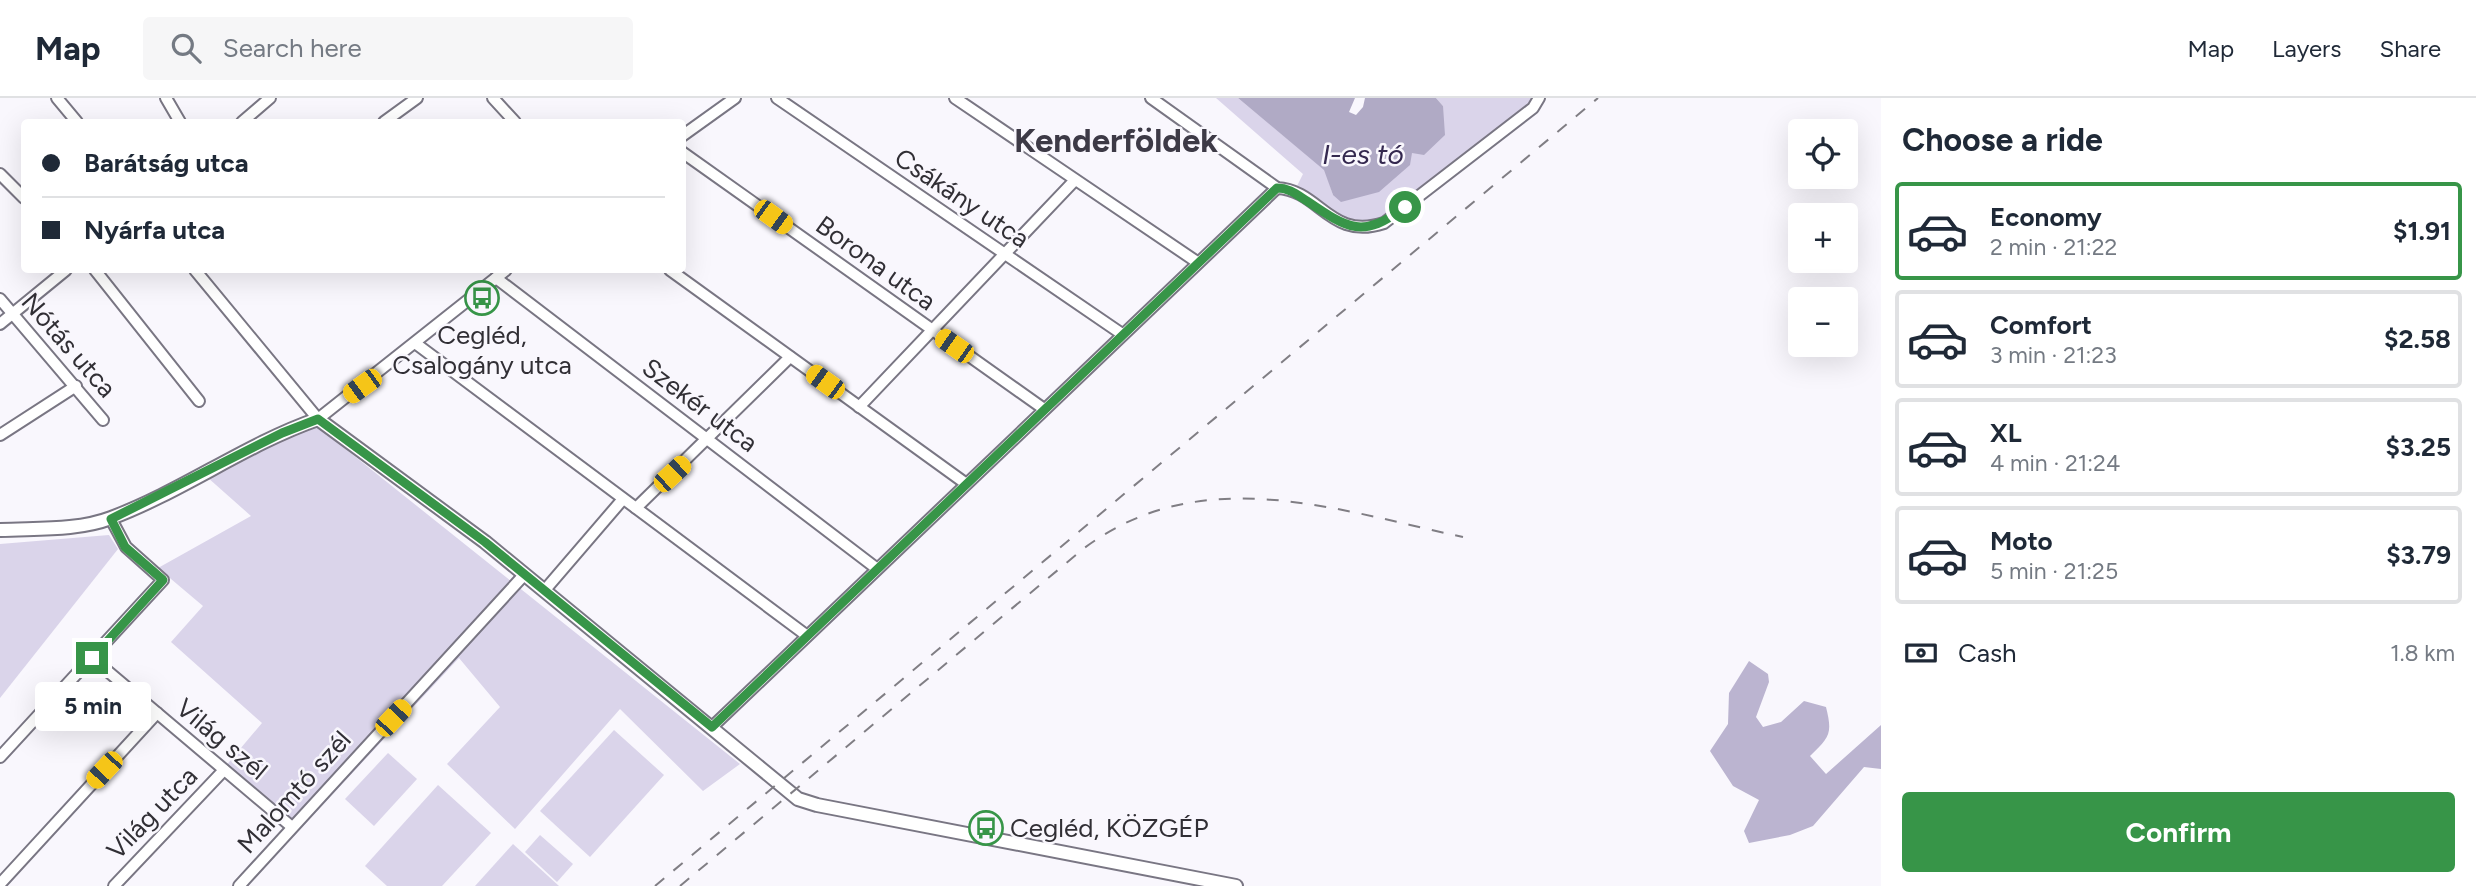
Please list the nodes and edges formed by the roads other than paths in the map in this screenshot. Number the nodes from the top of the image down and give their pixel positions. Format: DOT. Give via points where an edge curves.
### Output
graph roads {
  1 [pos="57,98"];
  2 [pos="166,98"];
  3 [pos="270,98"];
  4 [pos="417,98"];
  5 [pos="492,98"];
  6 [pos="735,98"];
  7 [pos="777,98"];
  8 [pos="956,98"];
  9 [pos="1151,98"];
  10 [pos="1539,98"];
  11 [pos="74,119"];
  12 [pos="178,119"];
  13 [pos="246,119"];
  14 [pos="388,119"];
  15 [pos="512,119"];
  16 [pos="686,133"];
  17 [pos="686,155"];
  18 [pos="0,174"];
  19 [pos="1075,180"];
  20 [pos="1277,188"];
  21 [pos="21,195"];
  22 [pos="1004,255"];
  23 [pos="1197,262"];
  24 [pos="62,273"];
  25 [pos="97,273"];
  26 [pos="197,273"];
  27 [pos="502,273"];
  28 [pos="674,273"];
  29 [pos="496,278"];
  30 [pos="0,299"];
  31 [pos="14,313"];
  32 [pos="0,324"];
  33 [pos="931,331"];
  34 [pos="1122,334"];
  35 [pos="415,343"];
  36 [pos="790,357"];
  37 [pos="76,386"];
  38 [pos="199,401"];
  39 [pos="859,407"];
  40 [pos="1044,409"];
  41 [pos="318,419"];
  42 [pos="103,420"];
  43 [pos="0,435"];
  44 [pos="708,440"];
  45 [pos="965,483"];
  46 [pos="623,499"];
  47 [pos="636,508"];
  48 [pos="111,519"];
  49 [pos="0,530"];
  50 [pos="876,568"];
  51 [pos="524,575"];
  52 [pos="544,591"];
  53 [pos="806,635"];
  54 [pos="92,658"];
  55 [pos="157,713"];
  56 [pos="712,727"];
  57 [pos="0,757"];
  58 [pos="224,770"];
  59 [pos="292,827"];
  60 [pos="0,884"];
  61 [pos="114,886"];
  62 [pos="239,886"];
  63 [pos="1236,886"];
  1 -- 11 [label="street"];
  2 -- 12 [label="street"];
  3 -- 13 [label="street"];
  4 -- 14 [label="street"];
  5 -- 15 [label="street"];
  6 -- 16 [label="street"];
  7 -- 22 [label="street, Csákány utca"];
  8 -- 19 [label="street"];
  9 -- 20 [label="street"];
  10 -- 20 [label="street" via="1533,108 1384,223 1364,229 1341,224 1288,188"];
  17 -- 33 [label="street, Borona utca"];
  18 -- 21 [label="street"];
  19 -- 22 [label="street"];
  19 -- 23 [label="street"];
  20 -- 23 [label="street"];
  22 -- 33 [label="street"];
  22 -- 34 [label="street, Csákány utca"];
  23 -- 34 [label="street"];
  24 -- 31 [label="street"];
  25 -- 38 [label="street"];
  26 -- 41 [label="street"];
  27 -- 29 [label="street"];
  28 -- 36 [label="street"];
  29 -- 35 [label="street"];
  29 -- 44 [label="street, Szekér utca"];
  30 -- 31 [label="street, Nótás utca"];
  31 -- 32 [label="street"];
  31 -- 37 [label="street, Nótás utca"];
  33 -- 39 [label="street"];
  33 -- 40 [label="street, Borona utca"];
  34 -- 40 [label="street"];
  35 -- 41 [label="street"];
  35 -- 46 [label="street"];
  36 -- 39 [label="street"];
  36 -- 44 [label="street"];
  37 -- 42 [label="street, Nótás utca"];
  37 -- 43 [label="street"];
  39 -- 45 [label="street"];
  40 -- 45 [label="street"];
  41 -- 48 [label="main road"];
  41 -- 51 [label="main road" via="445,510"];
  44 -- 47 [label="street"];
  44 -- 50 [label="street, Szekér utca"];
  45 -- 50 [label="street"];
  46 -- 47 [label="street"];
  46 -- 52 [label="street"];
  47 -- 53 [label="street"];
  48 -- 49 [label="main road" via="77,526"];
  48 -- 54 [label="street" via="125,547 163,580"];
  50 -- 53 [label="street"];
  51 -- 52 [label="main road"];
  51 -- 59 [label="street, Malomtó szél"];
  52 -- 56 [label="main road"];
  53 -- 56 [label="street"];
  54 -- 55 [label="street, Világ szél"];
  54 -- 57 [label="street"];
  55 -- 58 [label="street, Világ szél"];
  55 -- 60 [label="street"];
  56 -- 63 [label="main road" via="805,802"];
  58 -- 59 [label="street, Világ szél"];
  58 -- 61 [label="street, Világ utca"];
  59 -- 62 [label="street, Malomtó szél"];
}
